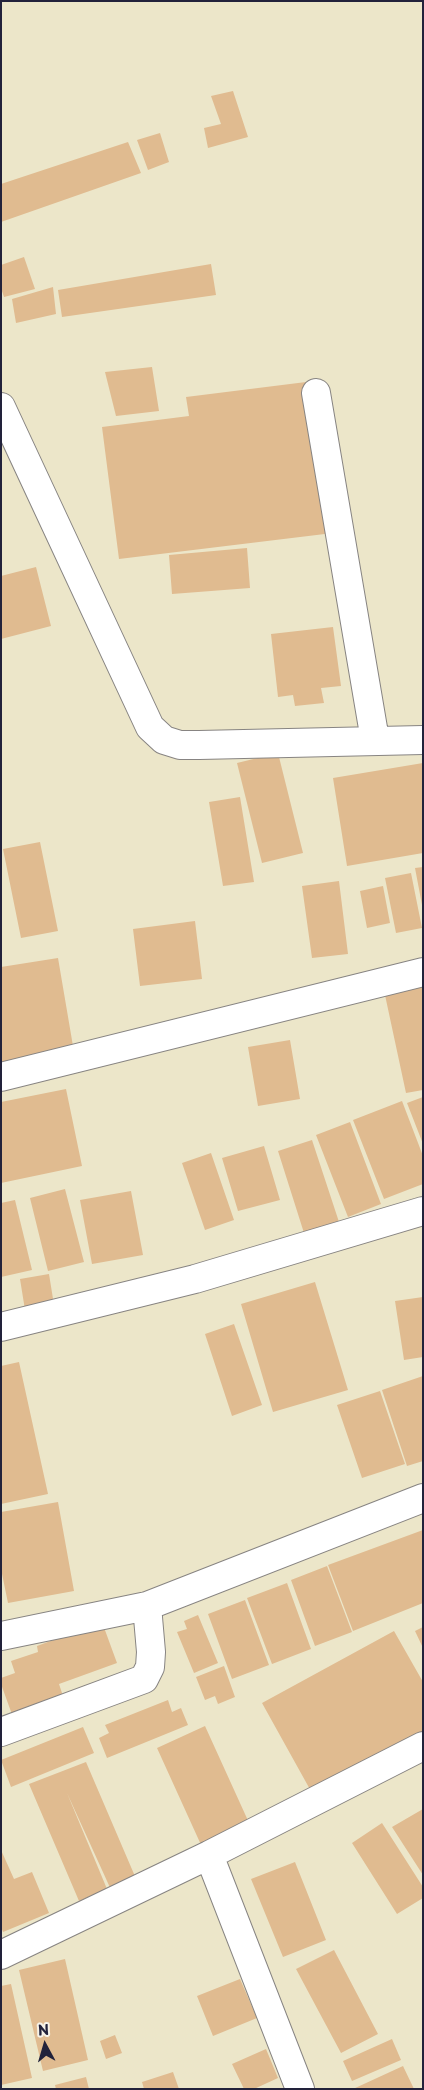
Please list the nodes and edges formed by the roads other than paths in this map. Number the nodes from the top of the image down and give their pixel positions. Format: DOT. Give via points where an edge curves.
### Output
graph roads {
  1 [pos="316,393"];
  2 [pos="1,407"];
  3 [pos="375,740"];
  4 [pos="423,740"];
  5 [pos="423,972"];
  6 [pos="1,1077"];
  7 [pos="423,1211"];
  8 [pos="1,1327"];
  9 [pos="423,1498"];
  10 [pos="147,1606"];
  11 [pos="1,1636"];
  12 [pos="1,1732"];
  13 [pos="423,1746"];
  14 [pos="210,1855"];
  15 [pos="1,1955"];
  16 [pos="300,2089"];
  1 -- 3 [label="street"];
  2 -- 3 [label="street" via="150,727 164,740 180,745 199,745"];
  3 -- 4 [label="street"];
  5 -- 6 [label="street"];
  7 -- 8 [label="street" via="195,1279"];
  9 -- 10 [label="street"];
  10 -- 11 [label="street"];
  10 -- 12 [label="street" via="151,1660 144,1680"];
  13 -- 14 [label="street"];
  14 -- 15 [label="street"];
  14 -- 16 [label="street"];
}
